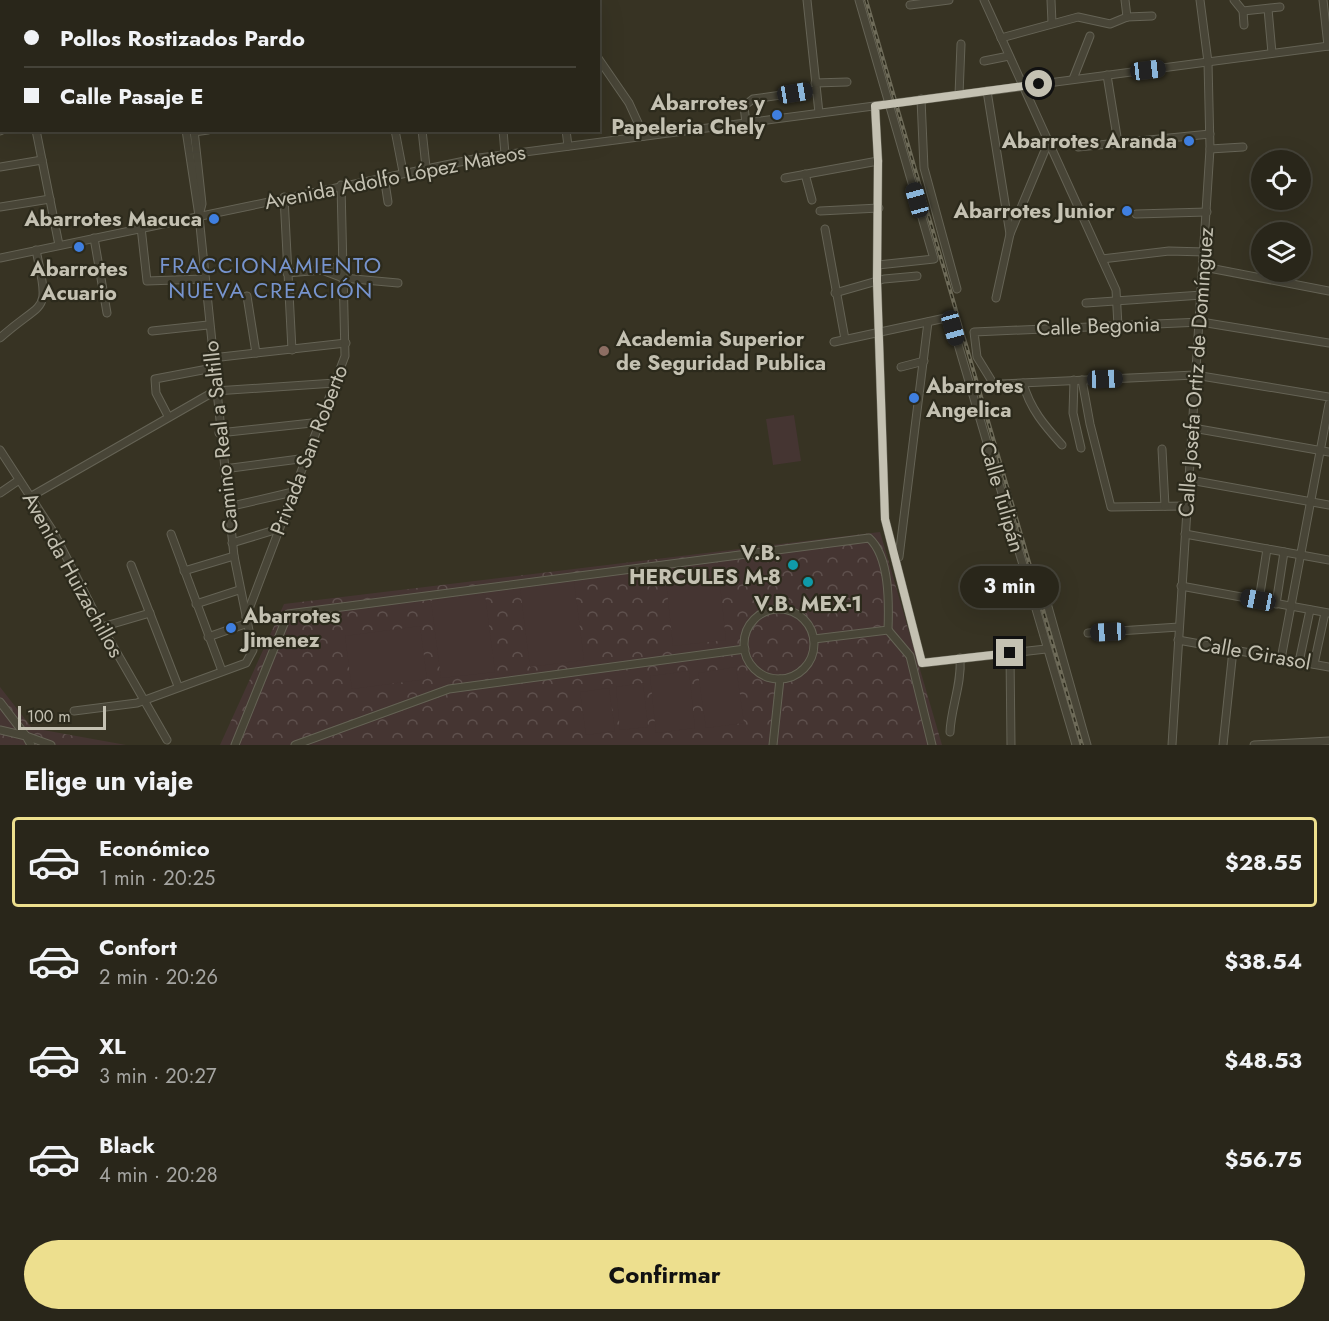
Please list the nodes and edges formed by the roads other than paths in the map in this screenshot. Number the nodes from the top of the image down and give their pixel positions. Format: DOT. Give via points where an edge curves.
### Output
graph roads {
  1 [pos="807,0"];
  2 [pos="859,0"];
  3 [pos="949,0"];
  4 [pos="984,0"];
  5 [pos="1051,0"];
  6 [pos="1125,0"];
  7 [pos="1200,0"];
  8 [pos="1234,0"];
  9 [pos="1323,0"];
  10 [pos="910,5"];
  11 [pos="1280,7"];
  12 [pos="1269,9"];
  13 [pos="1243,11"];
  14 [pos="1152,16"];
  15 [pos="1127,17"];
  16 [pos="1052,23"];
  17 [pos="1244,25"];
  18 [pos="1090,36"];
  19 [pos="1001,38"];
  20 [pos="961,44"];
  21 [pos="1329,46"];
  22 [pos="1272,53"];
  23 [pos="1009,56"];
  24 [pos="600,61"];
  25 [pos="984,61"];
  26 [pos="1208,62"];
  27 [pos="1107,75"];
  28 [pos="1073,80"];
  29 [pos="847,82"];
  30 [pos="816,86"];
  31 [pos="1023,86"];
  32 [pos="987,91"];
  33 [pos="959,94"];
  34 [pos="921,99"];
  35 [pos="887,104"];
  36 [pos="875,106"];
  37 [pos="819,113"];
  38 [pos="746,123"];
  39 [pos="36,132"];
  40 [pos="186,132"];
  41 [pos="194,132"];
  42 [pos="395,132"];
  43 [pos="422,132"];
  44 [pos="503,132"];
  45 [pos="566,132"];
  46 [pos="1210,134"];
  47 [pos="644,136"];
  48 [pos="1048,143"];
  49 [pos="1118,143"];
  50 [pos="568,146"];
  51 [pos="1078,147"];
  52 [pos="1243,147"];
  53 [pos="1210,149"];
  54 [pos="505,154"];
  55 [pos="42,159"];
  56 [pos="878,161"];
  57 [pos="0,167"];
  58 [pos="426,167"];
  59 [pos="403,172"];
  60 [pos="805,174"];
  61 [pos="384,176"];
  62 [pos="784,178"];
  63 [pos="341,185"];
  64 [pos="284,197"];
  65 [pos="50,199"];
  66 [pos="812,200"];
  67 [pos="388,202"];
  68 [pos="0,207"];
  69 [pos="879,208"];
  70 [pos="820,211"];
  71 [pos="1207,212"];
  72 [pos="1136,214"];
  73 [pos="199,216"];
  74 [pos="141,227"];
  75 [pos="825,229"];
  76 [pos="1010,234"];
  77 [pos="94,238"];
  78 [pos="59,245"];
  79 [pos="36,250"];
  80 [pos="1205,252"];
  81 [pos="0,258"];
  82 [pos="1102,259"];
  83 [pos="878,265"];
  84 [pos="343,266"];
  85 [pos="1204,267"];
  86 [pos="322,270"];
  87 [pos="287,273"];
  88 [pos="917,276"];
  89 [pos="343,278"];
  90 [pos="203,279"];
  91 [pos="877,281"];
  92 [pos="398,283"];
  93 [pos="957,289"];
  94 [pos="1329,291"];
  95 [pos="835,293"];
  96 [pos="1203,295"];
  97 [pos="247,296"];
  98 [pos="996,298"];
  99 [pos="1117,300"];
  100 [pos="1086,303"];
  101 [pos="107,313"];
  102 [pos="928,321"];
  103 [pos="1201,322"];
  104 [pos="208,325"];
  105 [pos="1118,326"];
  106 [pos="152,332"];
  107 [pos="879,333"];
  108 [pos="0,338"];
  109 [pos="845,339"];
  110 [pos="834,342"];
  111 [pos="346,343"];
  112 [pos="1329,343"];
  113 [pos="292,350"];
  114 [pos="256,353"];
  115 [pos="212,358"];
  116 [pos="924,361"];
  117 [pos="901,367"];
  118 [pos="213,368"];
  119 [pos="1195,375"];
  120 [pos="1074,380"];
  121 [pos="1082,380"];
  122 [pos="335,383"];
  123 [pos="1023,383"];
  124 [pos="215,392"];
  125 [pos="1329,397"];
  126 [pos="1329,404"];
  127 [pos="168,416"];
  128 [pos="321,422"];
  129 [pos="1193,428"];
  130 [pos="219,433"];
  131 [pos="1062,445"];
  132 [pos="1081,448"];
  133 [pos="1162,449"];
  134 [pos="0,450"];
  135 [pos="1320,451"];
  136 [pos="1329,452"];
  137 [pos="307,458"];
  138 [pos="224,469"];
  139 [pos="19,480"];
  140 [pos="1190,480"];
  141 [pos="293,492"];
  142 [pos="0,493"];
  143 [pos="30,497"];
  144 [pos="1311,502"];
  145 [pos="1165,506"];
  146 [pos="1188,506"];
  147 [pos="1329,506"];
  148 [pos="228,507"];
  149 [pos="278,529"];
  150 [pos="171,534"];
  151 [pos="1185,534"];
  152 [pos="232,543"];
  153 [pos="1267,549"];
  154 [pos="1284,552"];
  155 [pos="1301,555"];
  156 [pos="234,556"];
  157 [pos="1329,560"];
  158 [pos="898,562"];
  159 [pos="131,565"];
  160 [pos="184,572"];
  161 [pos="1181,586"];
  162 [pos="239,590"];
  163 [pos="1045,596"];
  164 [pos="1258,600"];
  165 [pos="196,604"];
  166 [pos="1276,604"];
  167 [pos="1291,606"];
  168 [pos="1310,610"];
  169 [pos="150,613"];
  170 [pos="1327,613"];
  171 [pos="248,620"];
  172 [pos="102,627"];
  173 [pos="1179,627"];
  174 [pos="888,630"];
  175 [pos="1088,633"];
  176 [pos="208,637"];
  177 [pos="814,639"];
  178 [pos="1178,640"];
  179 [pos="745,649"];
  180 [pos="1046,650"];
  181 [pos="1233,650"];
  182 [pos="1010,653"];
  183 [pos="960,658"];
  184 [pos="1281,659"];
  185 [pos="1299,662"];
  186 [pos="1314,664"];
  187 [pos="1329,667"];
  188 [pos="222,672"];
  189 [pos="780,679"];
  190 [pos="178,686"];
  191 [pos="145,701"];
  192 [pos="0,702"];
  193 [pos="74,711"];
  194 [pos="0,730"];
  195 [pos="950,732"];
  196 [pos="26,736"];
  197 [pos="167,740"];
  198 [pos="1329,741"];
  199 [pos="1307,743"];
  200 [pos="31,745"];
  201 [pos="51,745"];
  202 [pos="236,745"];
  203 [pos="295,745"];
  204 [pos="773,745"];
  205 [pos="932,745"];
  206 [pos="1011,745"];
  207 [pos="1076,745"];
  208 [pos="1088,745"];
  209 [pos="1172,745"];
  210 [pos="1223,745"];
  211 [pos="1254,745"];
  1 -- 30 [label="street"];
  2 -- 35 [label="street"];
  3 -- 10 [label="street"];
  4 -- 19 [label="street"];
  5 -- 16 [label="street"];
  6 -- 15 [label="street"];
  7 -- 26 [label="street, Calle Josefa Ortiz de Domínguez"];
  8 -- 13 [label="street"];
  9 -- 21 [label="street"];
  11 -- 12 [label="street"];
  12 -- 13 [label="street"];
  12 -- 22 [label="street"];
  13 -- 17 [label="street"];
  14 -- 15 [label="street"];
  15 -- 16 [label="street" via="1110,24 1083,17"];
  16 -- 19 [label="street"];
  18 -- 28 [label="street"];
  19 -- 23 [label="street"];
  20 -- 33 [label="street"];
  21 -- 22 [label="street, Avenida Adolfo López Mateos"];
  22 -- 26 [label="street, Avenida Adolfo López Mateos"];
  23 -- 25 [label="street"];
  23 -- 31 [label="street"];
  24 -- 47 [label="street" via="629,102"];
  26 -- 27 [label="street, Avenida Adolfo López Mateos"];
  26 -- 46 [label="street, Calle Josefa Ortiz de Domínguez"];
  27 -- 28 [label="street, Avenida Adolfo López Mateos"];
  27 -- 49 [label="street"];
  28 -- 31 [label="street, Avenida Adolfo López Mateos"];
  29 -- 30 [label="street"];
  30 -- 37 [label="street"];
  30 -- 38 [label="street" via="747,102"];
  31 -- 32 [label="street, Avenida Adolfo López Mateos"];
  31 -- 48 [label="street"];
  32 -- 33 [label="street, Avenida Adolfo López Mateos"];
  32 -- 76 [label="street"];
  33 -- 34 [label="street, Avenida Adolfo López Mateos"];
  34 -- 35 [label="street, Avenida Adolfo López Mateos"];
  34 -- 93 [label="street" via="924,168"];
  35 -- 36 [label="street, Avenida Adolfo López Mateos"];
  35 -- 83 [label="street" via="934,259"];
  36 -- 37 [label="street, Avenida Adolfo López Mateos"];
  36 -- 56 [label="street"];
  37 -- 38 [label="street, Avenida Adolfo López Mateos"];
  38 -- 47 [label="street, Avenida Adolfo López Mateos"];
  39 -- 55 [label="street"];
  40 -- 73 [label="street, Camino Real a Saltillo"];
  41 -- 73 [label="street, Camino Real a Saltillo" via="202,204"];
  42 -- 59 [label="street"];
  43 -- 58 [label="street"];
  44 -- 54 [label="street"];
  45 -- 50 [label="street"];
  46 -- 49 [label="street"];
  46 -- 53 [label="street, Calle Josefa Ortiz de Domínguez"];
  47 -- 50 [label="street, Avenida Adolfo López Mateos"];
  48 -- 76 [label="street"];
  48 -- 82 [label="street"];
  49 -- 51 [label="street"];
  50 -- 54 [label="street, Avenida Adolfo López Mateos"];
  52 -- 53 [label="street"];
  53 -- 71 [label="street, Calle Josefa Ortiz de Domínguez"];
  54 -- 58 [label="street, Avenida Adolfo López Mateos"];
  55 -- 57 [label="street"];
  55 -- 65 [label="street"];
  56 -- 60 [label="street"];
  56 -- 69 [label="street"];
  58 -- 59 [label="street, Avenida Adolfo López Mateos"];
  59 -- 61 [label="street, Avenida Adolfo López Mateos"];
  60 -- 62 [label="street"];
  60 -- 66 [label="street"];
  61 -- 63 [label="street, Avenida Adolfo López Mateos"];
  61 -- 67 [label="street"];
  63 -- 64 [label="street, Avenida Adolfo López Mateos"];
  63 -- 84 [label="street, Privada San Roberto"];
  64 -- 73 [label="street, Avenida Adolfo López Mateos"];
  64 -- 87 [label="street"];
  65 -- 68 [label="street"];
  65 -- 78 [label="street"];
  69 -- 70 [label="street"];
  69 -- 83 [label="street"];
  71 -- 72 [label="street"];
  71 -- 80 [label="street, Calle Josefa Ortiz de Domínguez"];
  73 -- 74 [label="street, Avenida Adolfo López Mateos"];
  73 -- 90 [label="street, Camino Real a Saltillo"];
  74 -- 77 [label="street, Avenida Adolfo López Mateos"];
  74 -- 90 [label="street" via="147,281"];
  75 -- 95 [label="street"];
  76 -- 98 [label="street"];
  77 -- 78 [label="street, Avenida Adolfo López Mateos"];
  77 -- 101 [label="street"];
  78 -- 79 [label="street, Avenida Adolfo López Mateos"];
  79 -- 81 [label="street, Avenida Adolfo López Mateos"];
  79 -- 108 [label="street" via="43,303"];
  80 -- 82 [label="street" via="1169,251"];
  80 -- 85 [label="street, Calle Josefa Ortiz de Domínguez"];
  82 -- 99 [label="street"];
  83 -- 91 [label="street"];
  84 -- 86 [label="street"];
  84 -- 89 [label="street, Privada San Roberto"];
  85 -- 94 [label="street"];
  85 -- 96 [label="street, Calle Josefa Ortiz de Domínguez"];
  86 -- 87 [label="street"];
  86 -- 89 [label="street"];
  87 -- 113 [label="street"];
  88 -- 91 [label="street"];
  89 -- 92 [label="street"];
  89 -- 111 [label="street, Privada San Roberto"];
  90 -- 104 [label="street, Camino Real a Saltillo"];
  91 -- 95 [label="street"];
  91 -- 107 [label="street"];
  95 -- 109 [label="street"];
  96 -- 99 [label="street"];
  96 -- 103 [label="street, Calle Josefa Ortiz de Domínguez"];
  97 -- 114 [label="street"];
  99 -- 100 [label="street"];
  99 -- 105 [label="street"];
  102 -- 107 [label="street"];
  102 -- 116 [label="street"];
  102 -- 180 [label="street, Calle Tulipán" via="950,317"];
  103 -- 105 [label="street, Calle Begonia"];
  103 -- 112 [label="street, Calle Begonia"];
  103 -- 119 [label="street, Calle Josefa Ortiz de Domínguez"];
  104 -- 106 [label="street"];
  104 -- 115 [label="street, Camino Real a Saltillo"];
  105 -- 123 [label="street, Calle Begonia" via="974,332 977,357 993,383"];
  107 -- 109 [label="street"];
  107 -- 158 [label="street" via="885,519"];
  109 -- 110 [label="street"];
  111 -- 113 [label="street"];
  111 -- 122 [label="street, Privada San Roberto"];
  113 -- 114 [label="street"];
  114 -- 115 [label="street"];
  115 -- 118 [label="street, Camino Real a Saltillo"];
  116 -- 117 [label="street"];
  116 -- 158 [label="street"];
  118 -- 124 [label="street, Camino Real a Saltillo"];
  118 -- 127 [label="street" via="155,380 156,393"];
  119 -- 121 [label="street"];
  119 -- 125 [label="street"];
  119 -- 129 [label="street, Calle Josefa Ortiz de Domínguez"];
  120 -- 121 [label="street"];
  120 -- 123 [label="street"];
  120 -- 132 [label="street" via="1073,413"];
  121 -- 145 [label="street" via="1111,507"];
  122 -- 124 [label="street"];
  122 -- 128 [label="street, Privada San Roberto"];
  123 -- 131 [label="street" via="1038,418"];
  124 -- 127 [label="street"];
  124 -- 130 [label="street, Camino Real a Saltillo"];
  126 -- 135 [label="street"];
  127 -- 143 [label="street"];
  128 -- 130 [label="street"];
  128 -- 137 [label="street, Privada San Roberto"];
  129 -- 135 [label="street"];
  129 -- 140 [label="street, Calle Josefa Ortiz de Domínguez"];
  130 -- 138 [label="street, Camino Real a Saltillo"];
  133 -- 145 [label="street"];
  134 -- 139 [label="street, Avenida Huizachillos"];
  135 -- 136 [label="street"];
  135 -- 144 [label="street"];
  137 -- 138 [label="street"];
  137 -- 141 [label="street, Privada San Roberto"];
  138 -- 148 [label="street, Camino Real a Saltillo"];
  139 -- 142 [label="street"];
  139 -- 143 [label="street, Avenida Huizachillos"];
  140 -- 144 [label="street"];
  140 -- 146 [label="street, Calle Josefa Ortiz de Domínguez"];
  141 -- 148 [label="street"];
  141 -- 149 [label="street, Privada San Roberto"];
  143 -- 172 [label="street, Avenida Huizachillos" via="54,533"];
  144 -- 147 [label="street"];
  144 -- 155 [label="street"];
  145 -- 146 [label="street"];
  146 -- 151 [label="street, Calle Josefa Ortiz de Domínguez"];
  148 -- 152 [label="street, Camino Real a Saltillo"];
  149 -- 152 [label="street"];
  149 -- 171 [label="street, Privada San Roberto"];
  150 -- 160 [label="street"];
  151 -- 153 [label="street"];
  151 -- 161 [label="street, Calle Josefa Ortiz de Domínguez"];
  152 -- 156 [label="street, Camino Real a Saltillo"];
  153 -- 154 [label="street"];
  153 -- 164 [label="street"];
  154 -- 155 [label="street"];
  154 -- 166 [label="street"];
  155 -- 157 [label="street"];
  155 -- 167 [label="street"];
  156 -- 160 [label="street"];
  156 -- 162 [label="street, Camino Real a Saltillo"];
  158 -- 183 [label="street" via="922,663"];
  159 -- 169 [label="street"];
  160 -- 165 [label="street"];
  161 -- 164 [label="street"];
  161 -- 173 [label="street, Calle Josefa Ortiz de Domínguez"];
  162 -- 165 [label="street"];
  162 -- 171 [label="street, Camino Real a Saltillo"];
  163 -- 208 [label="street"];
  164 -- 166 [label="street"];
  165 -- 176 [label="street"];
  166 -- 167 [label="street"];
  167 -- 168 [label="street"];
  167 -- 184 [label="street"];
  168 -- 170 [label="street"];
  168 -- 185 [label="street"];
  169 -- 172 [label="street"];
  169 -- 190 [label="street"];
  170 -- 186 [label="street"];
  171 -- 176 [label="street"];
  171 -- 188 [label="street, Camino Real a Saltillo" via="251,657 246,663"];
  172 -- 191 [label="street, Avenida Huizachillos"];
  173 -- 175 [label="street"];
  173 -- 178 [label="street, Calle Josefa Ortiz de Domínguez"];
  174 -- 177 [label="street"];
  174 -- 202 [label="street" via="890,595 877,545 868,538 288,614"];
  174 -- 205 [label="street" via="910,656"];
  176 -- 188 [label="street"];
  177 -- 179 [label="street" via="812,630 798,614 774,609 753,621 747,631"];
  177 -- 189 [label="street" via="807,665"];
  178 -- 181 [label="street, Calle Girasol"];
  178 -- 209 [label="street, Calle Josefa Ortiz de Domínguez"];
  179 -- 189 [label="street" via="749,662 758,671"];
  179 -- 203 [label="street" via="449,689"];
  180 -- 182 [label="street"];
  180 -- 207 [label="street, Calle Tulipán"];
  181 -- 184 [label="street, Calle Girasol"];
  181 -- 210 [label="street"];
  182 -- 183 [label="street"];
  182 -- 206 [label="street"];
  183 -- 195 [label="street"];
  184 -- 185 [label="street, Calle Girasol"];
  185 -- 186 [label="street, Calle Girasol"];
  186 -- 187 [label="street, Calle Girasol"];
  188 -- 190 [label="street"];
  189 -- 204 [label="street"];
  190 -- 191 [label="street"];
  191 -- 193 [label="street"];
  191 -- 197 [label="street, Avenida Huizachillos"];
  192 -- 196 [label="street"];
  194 -- 196 [label="street"];
  196 -- 200 [label="street"];
  196 -- 201 [label="street"];
  198 -- 199 [label="street"];
  199 -- 211 [label="street"];
}
